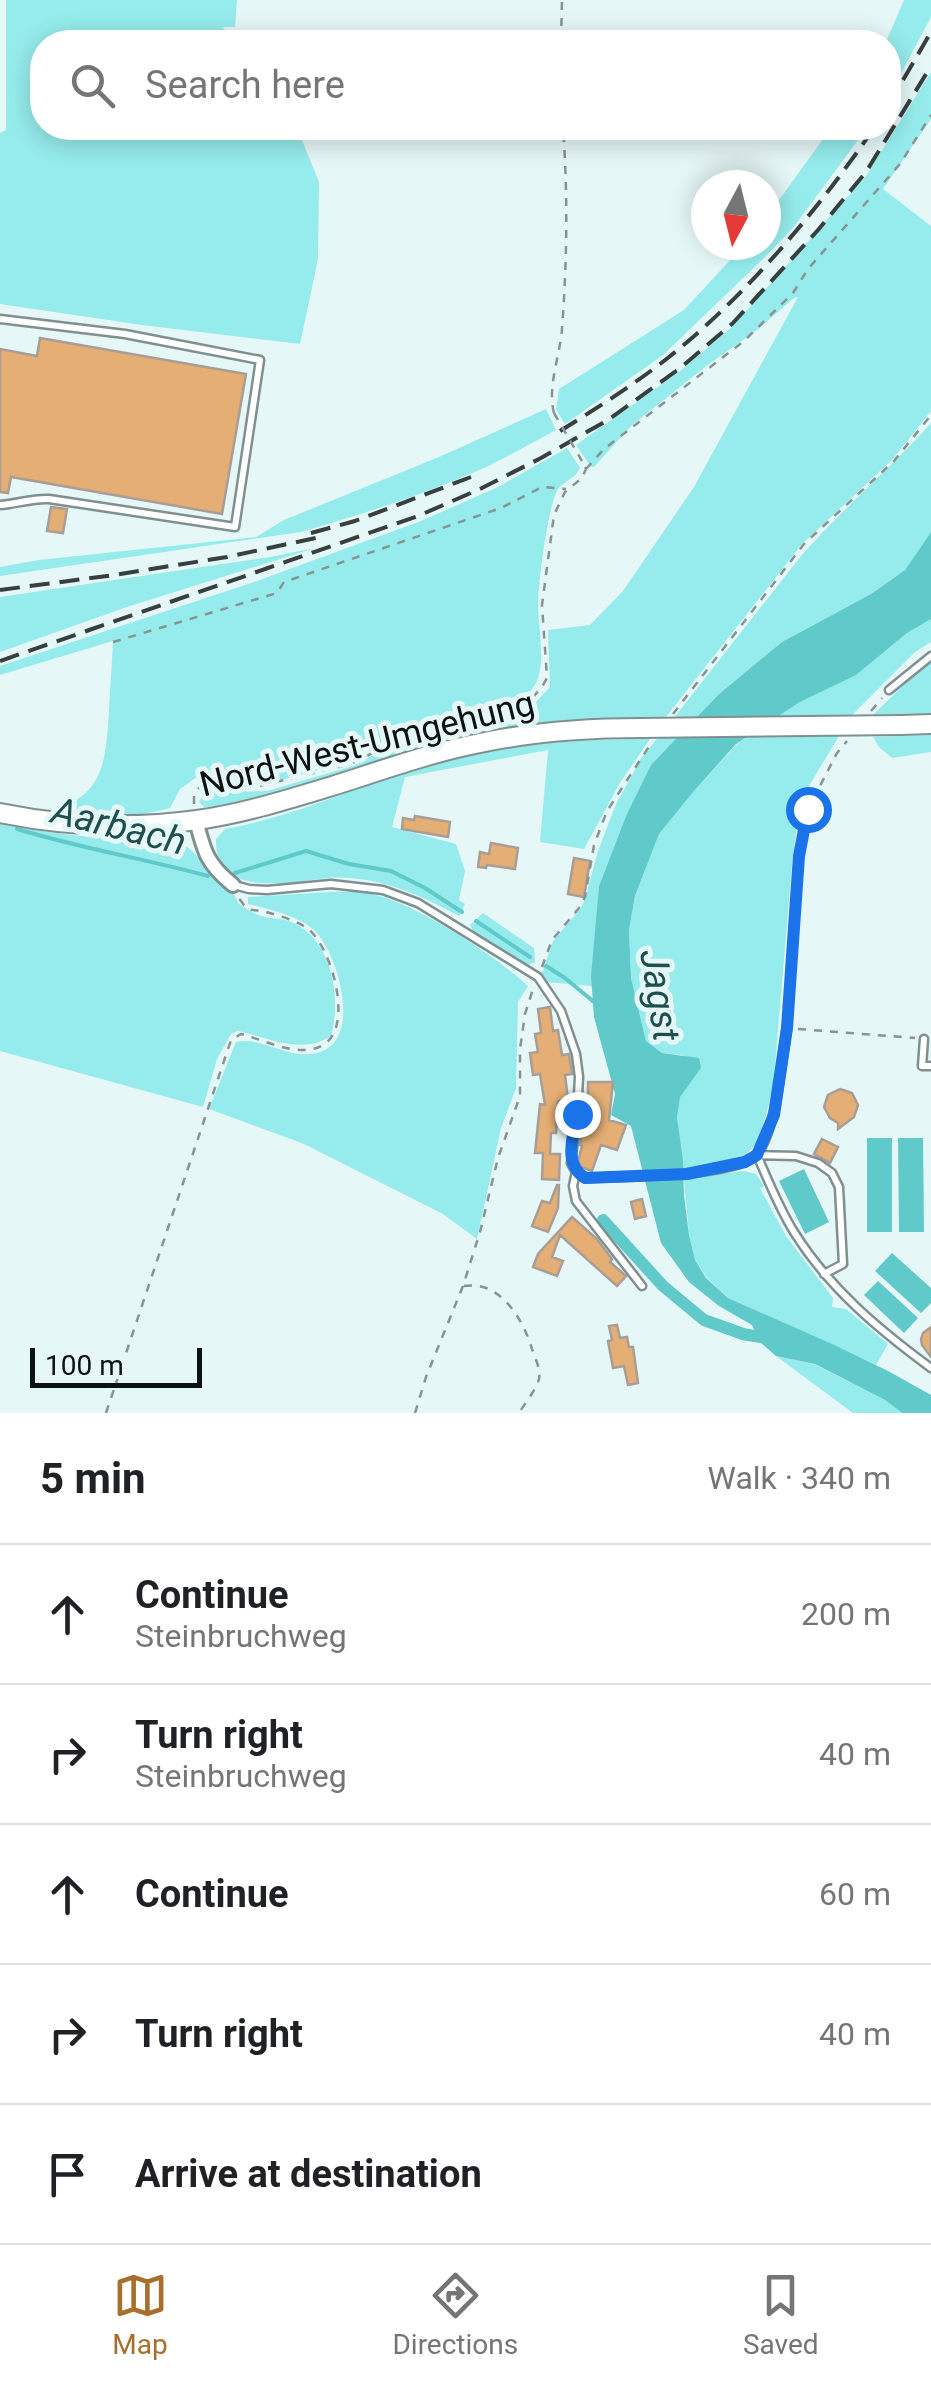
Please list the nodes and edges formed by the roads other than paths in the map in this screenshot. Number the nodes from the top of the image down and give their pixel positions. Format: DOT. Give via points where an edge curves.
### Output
graph roads {
  1 [pos="0,319"];
  2 [pos="0,504"];
  3 [pos="931,656"];
  4 [pos="889,690"];
  5 [pos="931,724"];
  6 [pos="0,813"];
  7 [pos="196,820"];
  8 [pos="233,884"];
  9 [pos="787,1028"];
  10 [pos="924,1039"];
  11 [pos="931,1066"];
  12 [pos="757,1155"];
  13 [pos="576,1172"];
  14 [pos="824,1274"];
  15 [pos="642,1286"];
  16 [pos="931,1368"];
  1 -- 2 [label="lane" via="260,360 236,527 50,499"];
  3 -- 4 [label="lane"];
  5 -- 7 [label="main road, Nord-West-Umgehung, bridge" via="646,735 581,728 547,732 471,744"];
  6 -- 7 [label="main road, Nord-West-Umgehung" via="104,824"];
  7 -- 8 [label="street" via="206,858"];
  8 -- 13 [label="lane" via="383,890 418,902 538,977 561,1011 576,1054"];
  9 -- 12 [label="lane" via="774,1115"];
  10 -- 11 [label="lane" via="922,1066"];
  12 -- 13 [label="lane" via="687,1174 585,1178"];
  12 -- 14 [label="lane" via="792,1230"];
  12 -- 14 [label="lane" via="796,1156 832,1174 843,1264"];
  13 -- 15 [label="lane" via="576,1201"];
  14 -- 16 [label="lane"];
}
